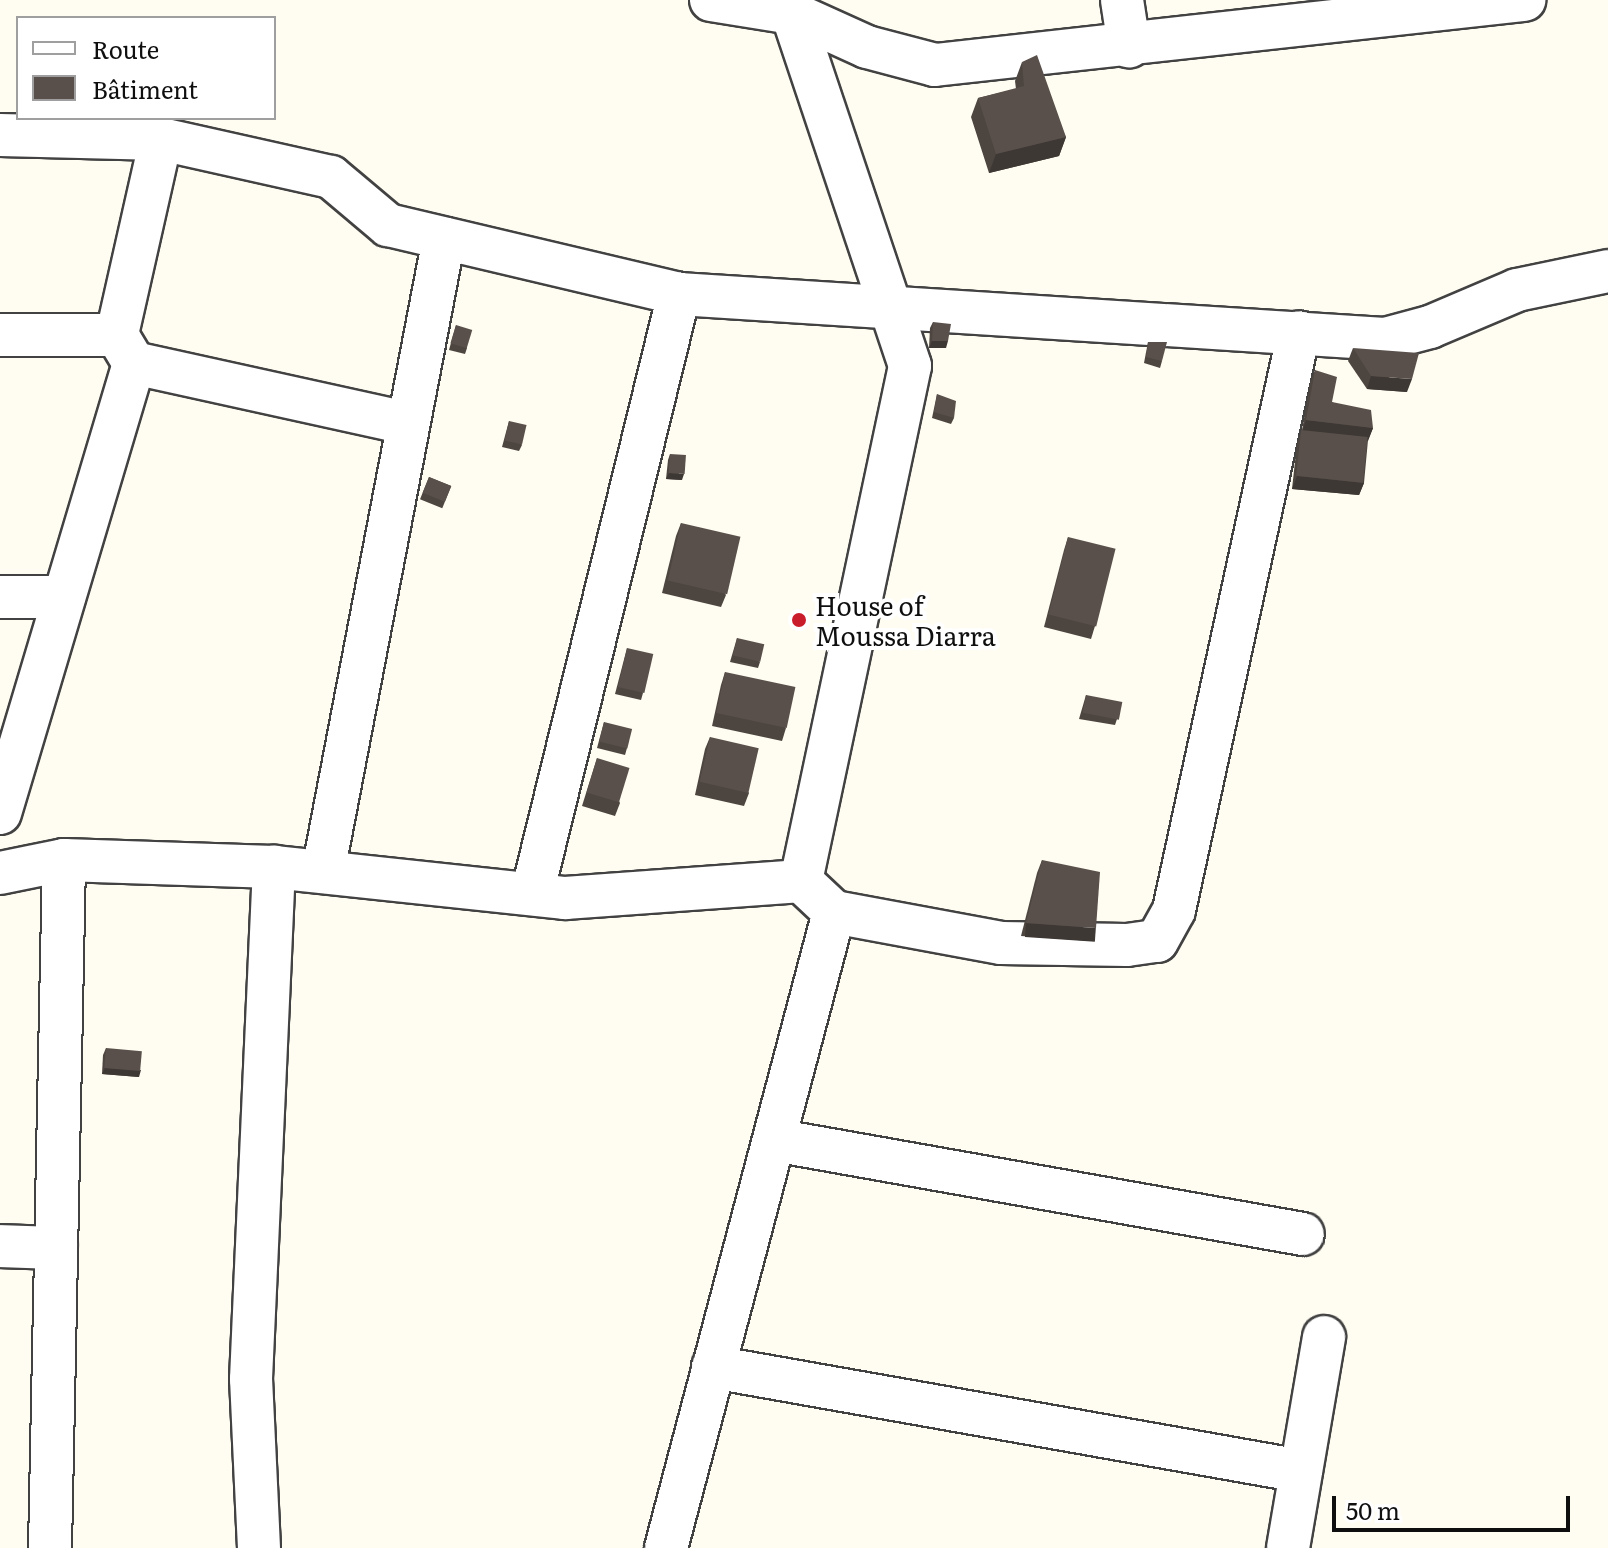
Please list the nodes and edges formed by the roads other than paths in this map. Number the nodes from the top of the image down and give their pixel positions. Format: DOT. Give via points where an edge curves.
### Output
graph roads {
  1 [pos="711,0"];
  2 [pos="1122,0"];
  3 [pos="1524,0"];
  4 [pos="785,7"];
  5 [pos="1129,46"];
  6 [pos="0,135"];
  7 [pos="161,139"];
  8 [pos="444,238"];
  9 [pos="1608,271"];
  10 [pos="679,294"];
  11 [pos="890,307"];
  12 [pos="1299,332"];
  13 [pos="0,335"];
  14 [pos="125,349"];
  15 [pos="408,423"];
  16 [pos="0,597"];
  17 [pos="64,597"];
  18 [pos="0,813"];
  19 [pos="64,860"];
  20 [pos="274,867"];
  21 [pos="323,872"];
  22 [pos="0,873"];
  23 [pos="801,881"];
  24 [pos="532,894"];
  25 [pos="834,912"];
  26 [pos="774,1140"];
  27 [pos="1303,1234"];
  28 [pos="0,1246"];
  29 [pos="56,1248"];
  30 [pos="1324,1337"];
  31 [pos="713,1367"];
  32 [pos="1301,1471"];
  33 [pos="50,1548"];
  34 [pos="259,1548"];
  35 [pos="666,1548"];
  36 [pos="1288,1548"];
  1 -- 4 [label="street"];
  2 -- 5 [label="street"];
  3 -- 5 [label="street"];
  4 -- 5 [label="street" via="867,47 935,65"];
  4 -- 11 [label="street"];
  6 -- 7 [label="street"];
  7 -- 8 [label="street" via="331,177 388,225"];
  7 -- 14 [label="street"];
  8 -- 10 [label="street"];
  8 -- 15 [label="street"];
  9 -- 12 [label="street" via="1517,290 1430,327 1385,339"];
  10 -- 11 [label="street"];
  10 -- 24 [label="street"];
  11 -- 12 [label="street"];
  11 -- 23 [label="street" via="910,366"];
  12 -- 25 [label="street" via="1174,910 1157,941 1001,943"];
  13 -- 14 [label="street"];
  14 -- 15 [label="street"];
  14 -- 17 [label="street"];
  15 -- 21 [label="street"];
  16 -- 17 [label="street"];
  17 -- 18 [label="street"];
  19 -- 20 [label="street"];
  19 -- 22 [label="street"];
  19 -- 29 [label="street"];
  20 -- 21 [label="street"];
  20 -- 34 [label="street" via="251,1379"];
  21 -- 24 [label="street"];
  23 -- 24 [label="street" via="565,898"];
  23 -- 25 [label="street"];
  25 -- 26 [label="street"];
  26 -- 27 [label="street"];
  26 -- 31 [label="street"];
  28 -- 29 [label="street"];
  29 -- 33 [label="street"];
  30 -- 32 [label="street"];
  31 -- 32 [label="street"];
  31 -- 35 [label="street"];
  32 -- 36 [label="street"];
}
